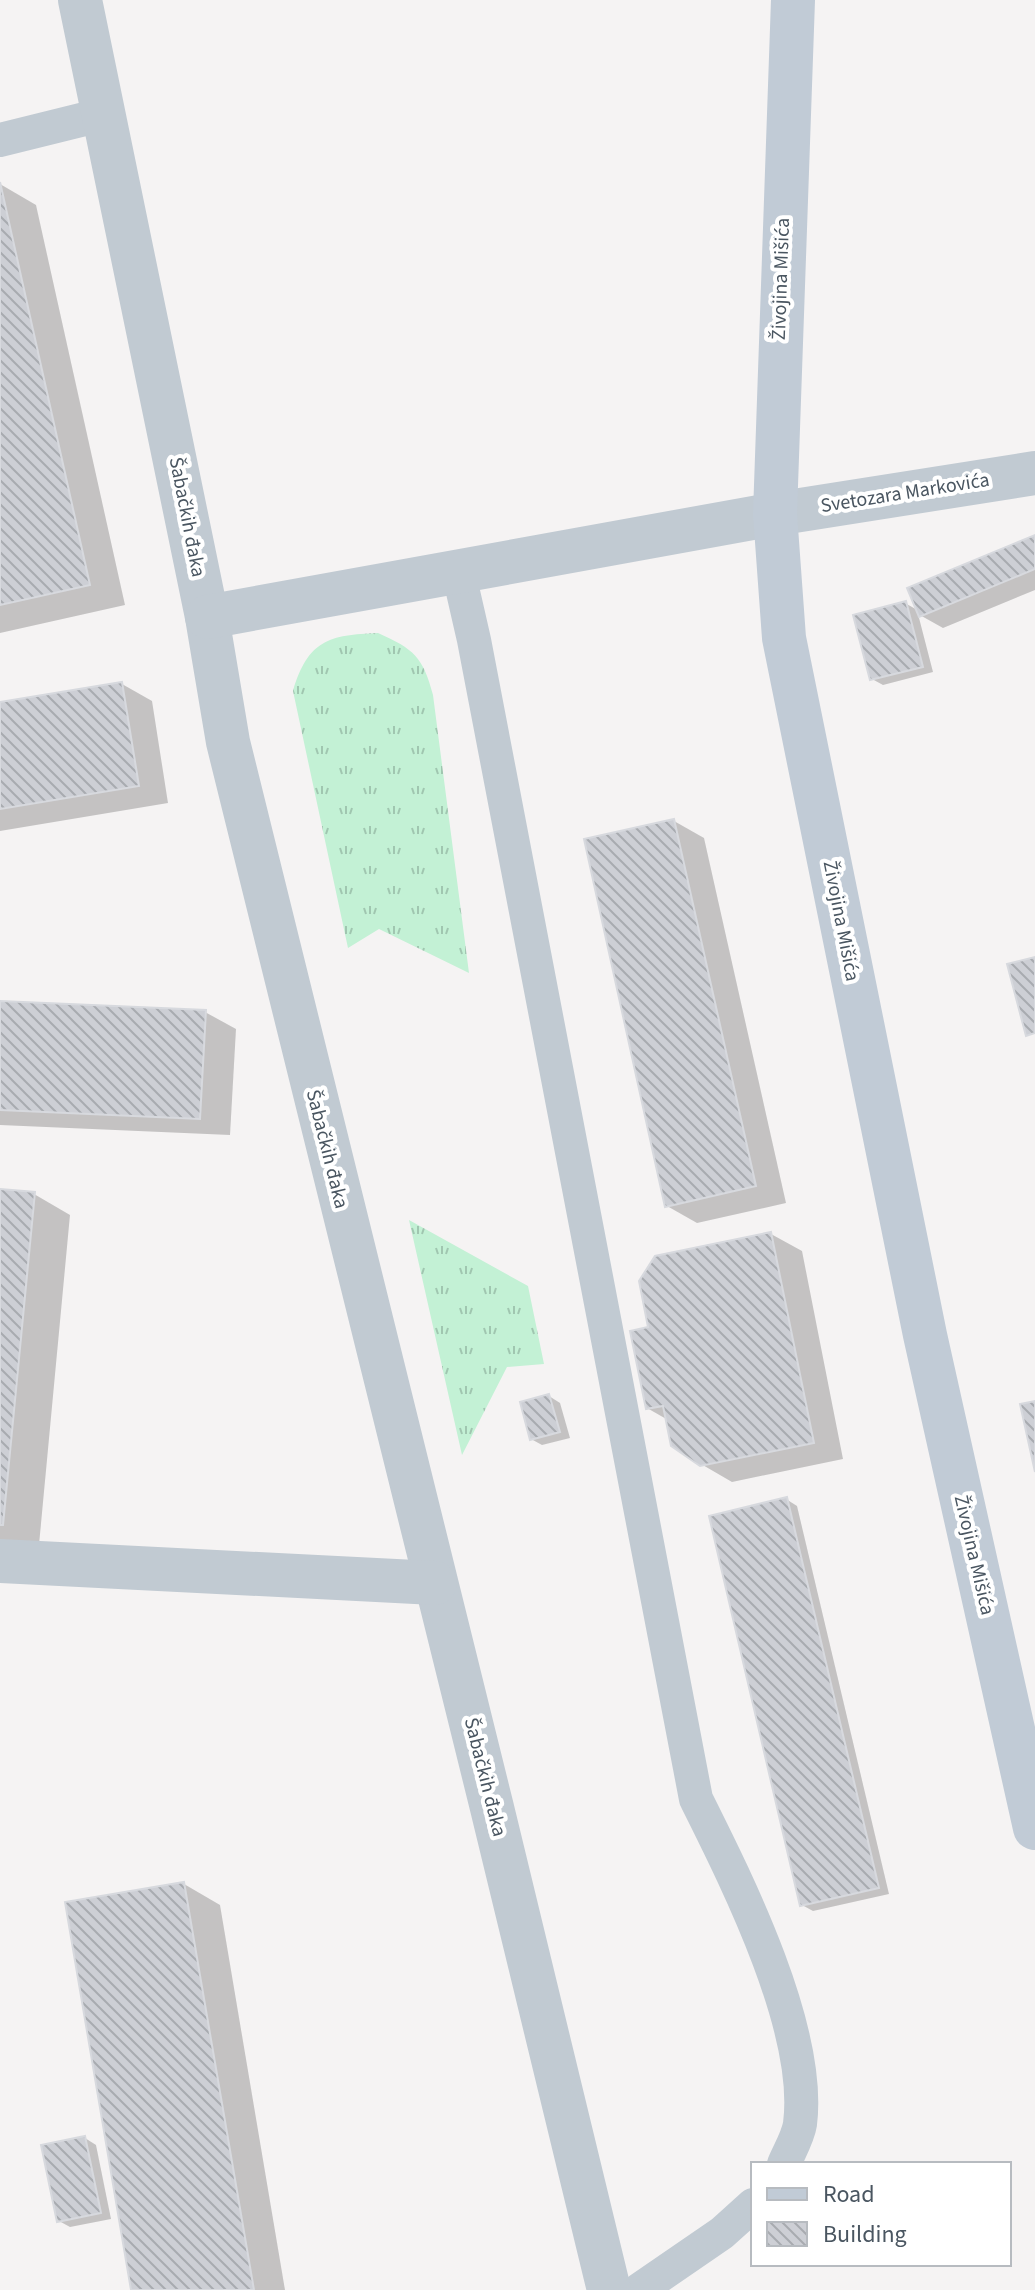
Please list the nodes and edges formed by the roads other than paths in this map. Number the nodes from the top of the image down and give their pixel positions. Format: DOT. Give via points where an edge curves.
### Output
graph roads {
  1 [pos="80,0"];
  2 [pos="793,0"];
  3 [pos="105,114"];
  4 [pos="0,140"];
  5 [pos="1035,473"];
  6 [pos="775,514"];
  7 [pos="458,570"];
  8 [pos="207,617"];
  9 [pos="0,1561"];
  10 [pos="435,1583"];
  11 [pos="1035,1828"];
  12 [pos="785,2162"];
  13 [pos="751,2207"];
  14 [pos="609,2290"];
  15 [pos="639,2290"];
  1 -- 3 [label="street, Šabačkih đaka"];
  2 -- 6 [label="main road, Živojina Mišića"];
  3 -- 4 [label="lane"];
  3 -- 8 [label="street, Šabačkih đaka"];
  5 -- 6 [label="street, Svetozara Markovića"];
  6 -- 7 [label="street, Svetozara Markovića"];
  6 -- 11 [label="main road, Živojina Mišića" via="784,638 925,1335"];
  7 -- 8 [label="street, Svetozara Markovića"];
  7 -- 12 [label="lane" via="696,1799 747,1901 800,2065 800,2126"];
  8 -- 10 [label="street, Šabačkih đaka" via="231,757"];
  9 -- 10 [label="street"];
  10 -- 14 [label="street, Šabačkih đaka"];
  13 -- 15 [label="lane"];
}
